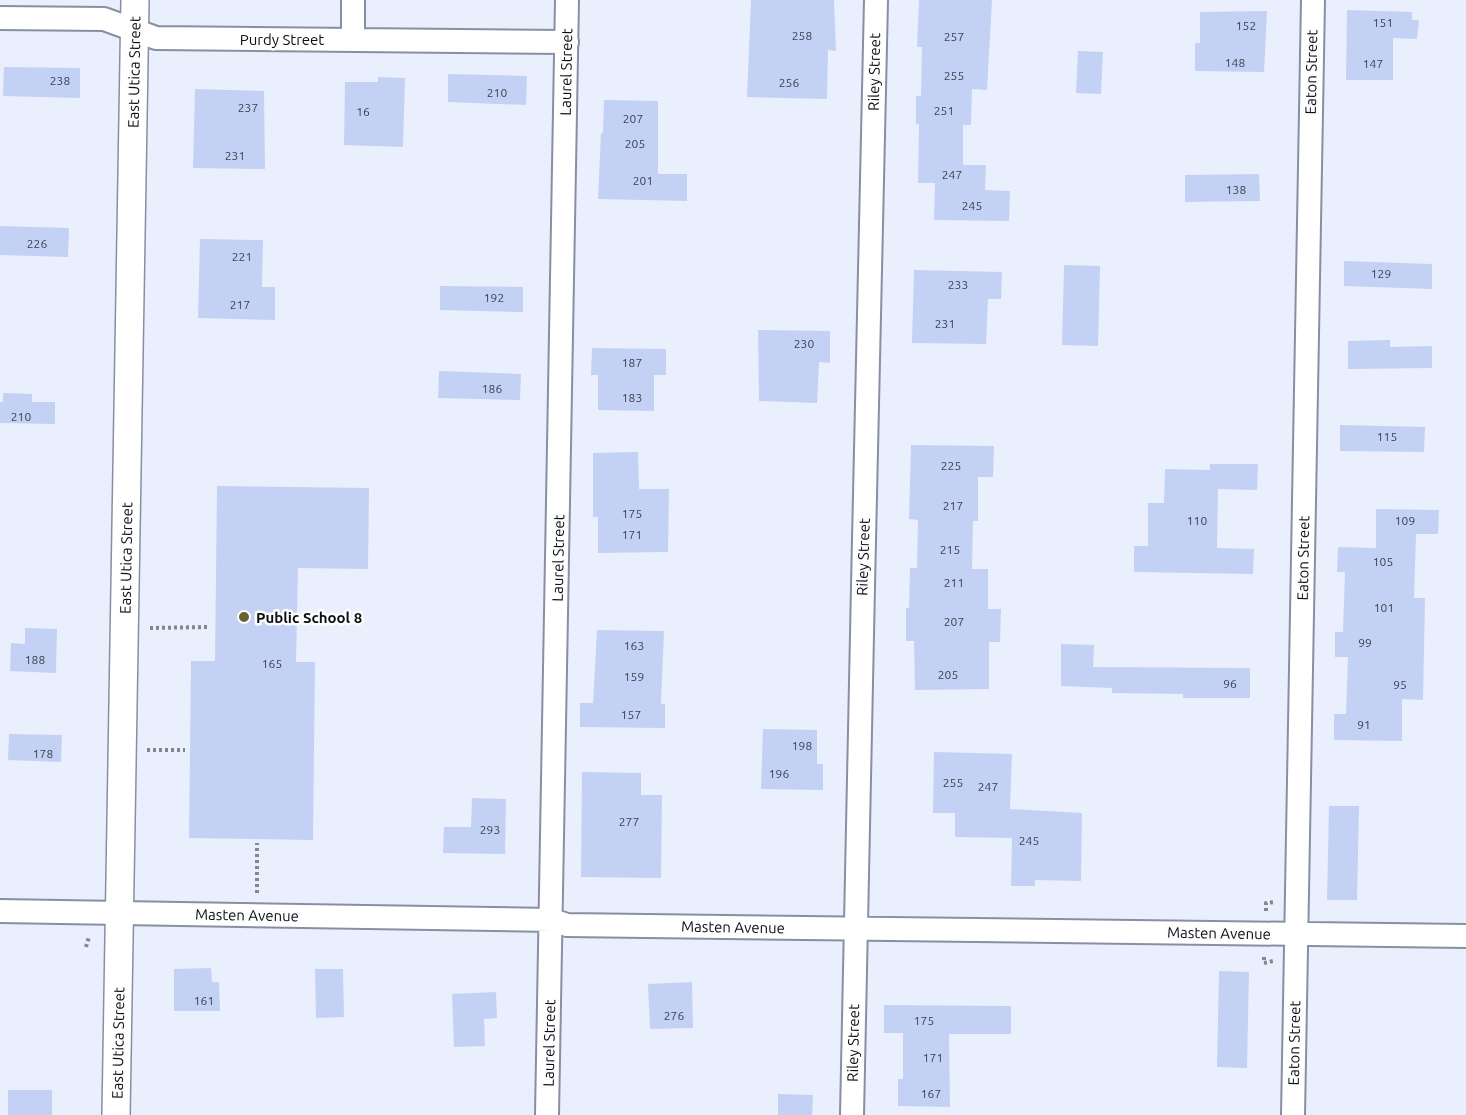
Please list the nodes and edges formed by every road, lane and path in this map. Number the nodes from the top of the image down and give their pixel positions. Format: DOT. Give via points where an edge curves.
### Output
graph roads {
  1 [pos="135,0"];
  2 [pos="353,0"];
  3 [pos="567,0"];
  4 [pos="876,0"];
  5 [pos="1312,0"];
  6 [pos="0,18"];
  7 [pos="135,30"];
  8 [pos="353,39"];
  9 [pos="567,42"];
  10 [pos="209,627"];
  11 [pos="143,628"];
  12 [pos="156,750"];
  13 [pos="185,750"];
  14 [pos="257,843"];
  15 [pos="256,899"];
  16 [pos="0,911"];
  17 [pos="120,913"];
  18 [pos="552,920"];
  19 [pos="855,928"];
  20 [pos="1296,933"];
  21 [pos="1466,936"];
  22 [pos="88,937"];
  23 [pos="86,947"];
  24 [pos="1273,961"];
  25 [pos="1264,963"];
  26 [pos="116,1115"];
  27 [pos="547,1115"];
  28 [pos="852,1115"];
  29 [pos="1293,1115"];
  1 -- 7 [label="street, East Utica Street"];
  2 -- 8 [label="street"];
  3 -- 9 [label="street, Laurel Street"];
  4 -- 19 [label="street, Riley Street"];
  5 -- 20 [label="street, Eaton Street"];
  6 -- 7 [label="street, Purdy Street" via="104,19"];
  7 -- 8 [label="street, Purdy Street" via="156,38"];
  7 -- 17 [label="street, East Utica Street"];
  8 -- 9 [label="street, Purdy Street"];
  9 -- 18 [label="street, Laurel Street"];
  10 -- 11 [label="path"];
  12 -- 13 [label="path"];
  14 -- 15 [label="path"];
  16 -- 17 [label="street, Masten Avenue"];
  17 -- 18 [label="street, Masten Avenue"];
  17 -- 26 [label="street, East Utica Street"];
  18 -- 19 [label="street, Masten Avenue" via="567,925"];
  18 -- 27 [label="street, Laurel Street"];
  19 -- 20 [label="street, Masten Avenue"];
  19 -- 28 [label="street, Riley Street"];
  20 -- 21 [label="street, Masten Avenue"];
  20 -- 29 [label="street, Eaton Street"];
  22 -- 23 [label="path"];
  24 -- 25 [label="path"];
}
